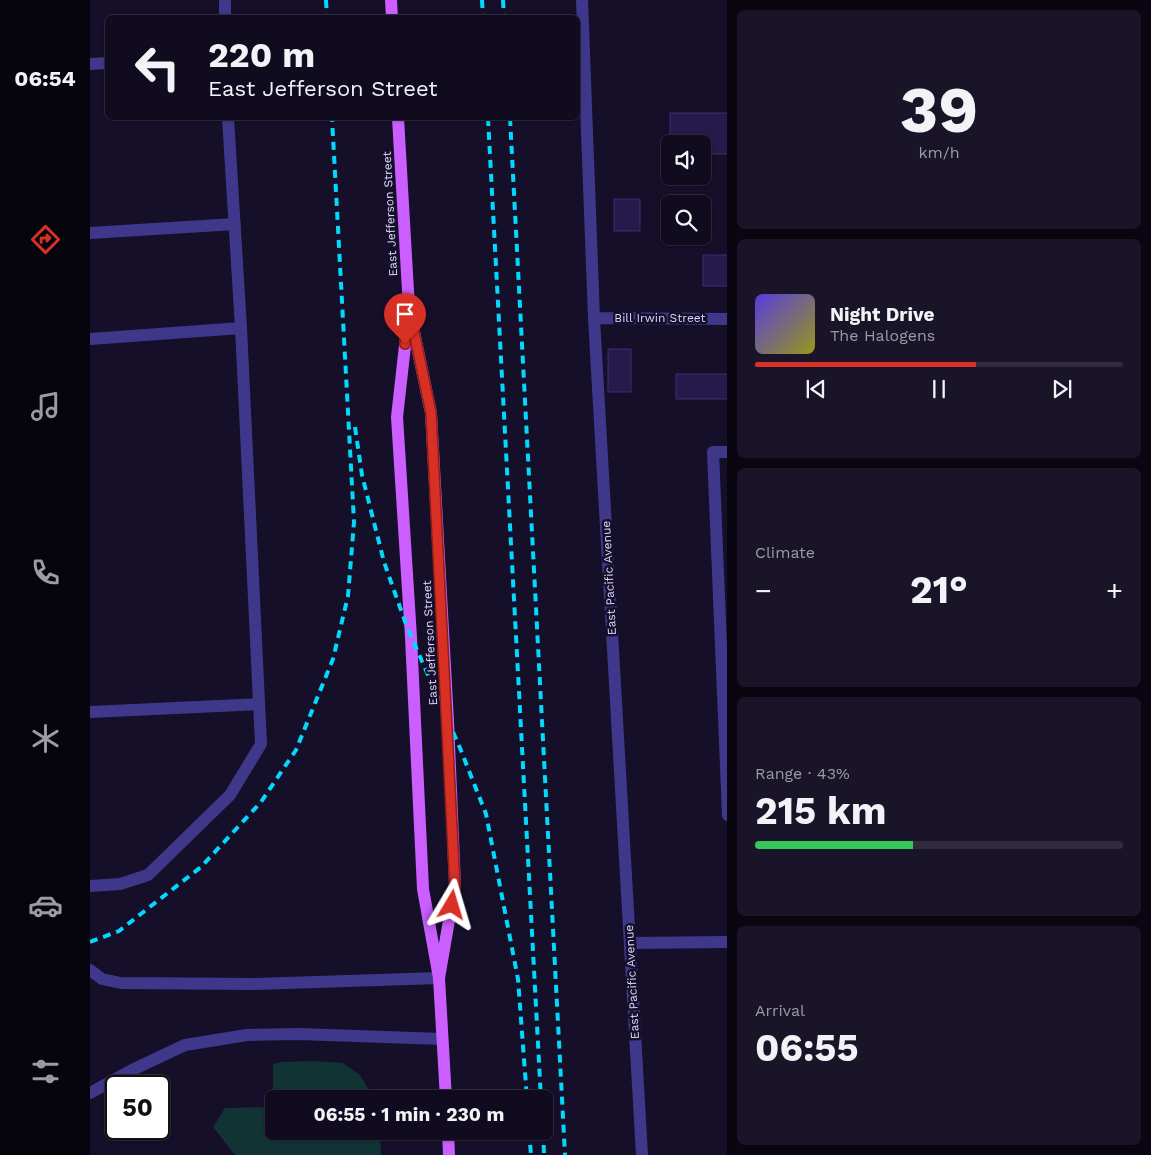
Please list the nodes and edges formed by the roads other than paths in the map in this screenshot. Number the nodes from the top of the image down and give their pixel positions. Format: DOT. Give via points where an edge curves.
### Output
graph roads {
  1 [pos="225,0"];
  2 [pos="391,0"];
  3 [pos="582,0"];
  4 [pos="225,15"];
  5 [pos="392,15"];
  6 [pos="105,63"];
  7 [pos="90,64"];
  8 [pos="228,120"];
  9 [pos="398,120"];
  10 [pos="235,224"];
  11 [pos="90,232"];
  12 [pos="409,308"];
  13 [pos="594,318"];
  14 [pos="727,319"];
  15 [pos="241,328"];
  16 [pos="90,339"];
  17 [pos="727,452"];
  18 [pos="259,704"];
  19 [pos="90,712"];
  20 [pos="727,815"];
  21 [pos="90,886"];
  22 [pos="727,942"];
  23 [pos="630,943"];
  24 [pos="90,970"];
  25 [pos="439,978"];
  26 [pos="442,1039"];
  27 [pos="445,1090"];
  28 [pos="90,1093"];
  29 [pos="448,1140"];
  30 [pos="449,1155"];
  31 [pos="642,1155"];
  1 -- 4 [label="street"];
  2 -- 5 [label="main road"];
  3 -- 13 [label="street, East Pacific Avenue"];
  6 -- 7 [label="street"];
  8 -- 10 [label="street"];
  9 -- 12 [label="main road, East Jefferson Street"];
  10 -- 11 [label="street"];
  10 -- 15 [label="street"];
  12 -- 25 [label="main road, East Jefferson Street" via="397,417 423,889"];
  12 -- 25 [label="main road, East Jefferson Street" via="431,413 448,721 455,886"];
  13 -- 14 [label="street, Bill Irwin Street"];
  13 -- 23 [label="street, East Pacific Avenue"];
  15 -- 16 [label="street"];
  15 -- 18 [label="street"];
  17 -- 20 [label="street" via="713,452"];
  18 -- 19 [label="street"];
  18 -- 21 [label="street" via="261,744 230,795 148,875 120,884"];
  22 -- 23 [label="street"];
  23 -- 31 [label="street, East Pacific Avenue"];
  24 -- 25 [label="street" via="102,979 121,982 255,984"];
  25 -- 26 [label="main road, East Jefferson Street"];
  26 -- 27 [label="main road, East Jefferson Street"];
  26 -- 28 [label="street" via="247,1034 185,1045"];
  29 -- 30 [label="main road"];
}
